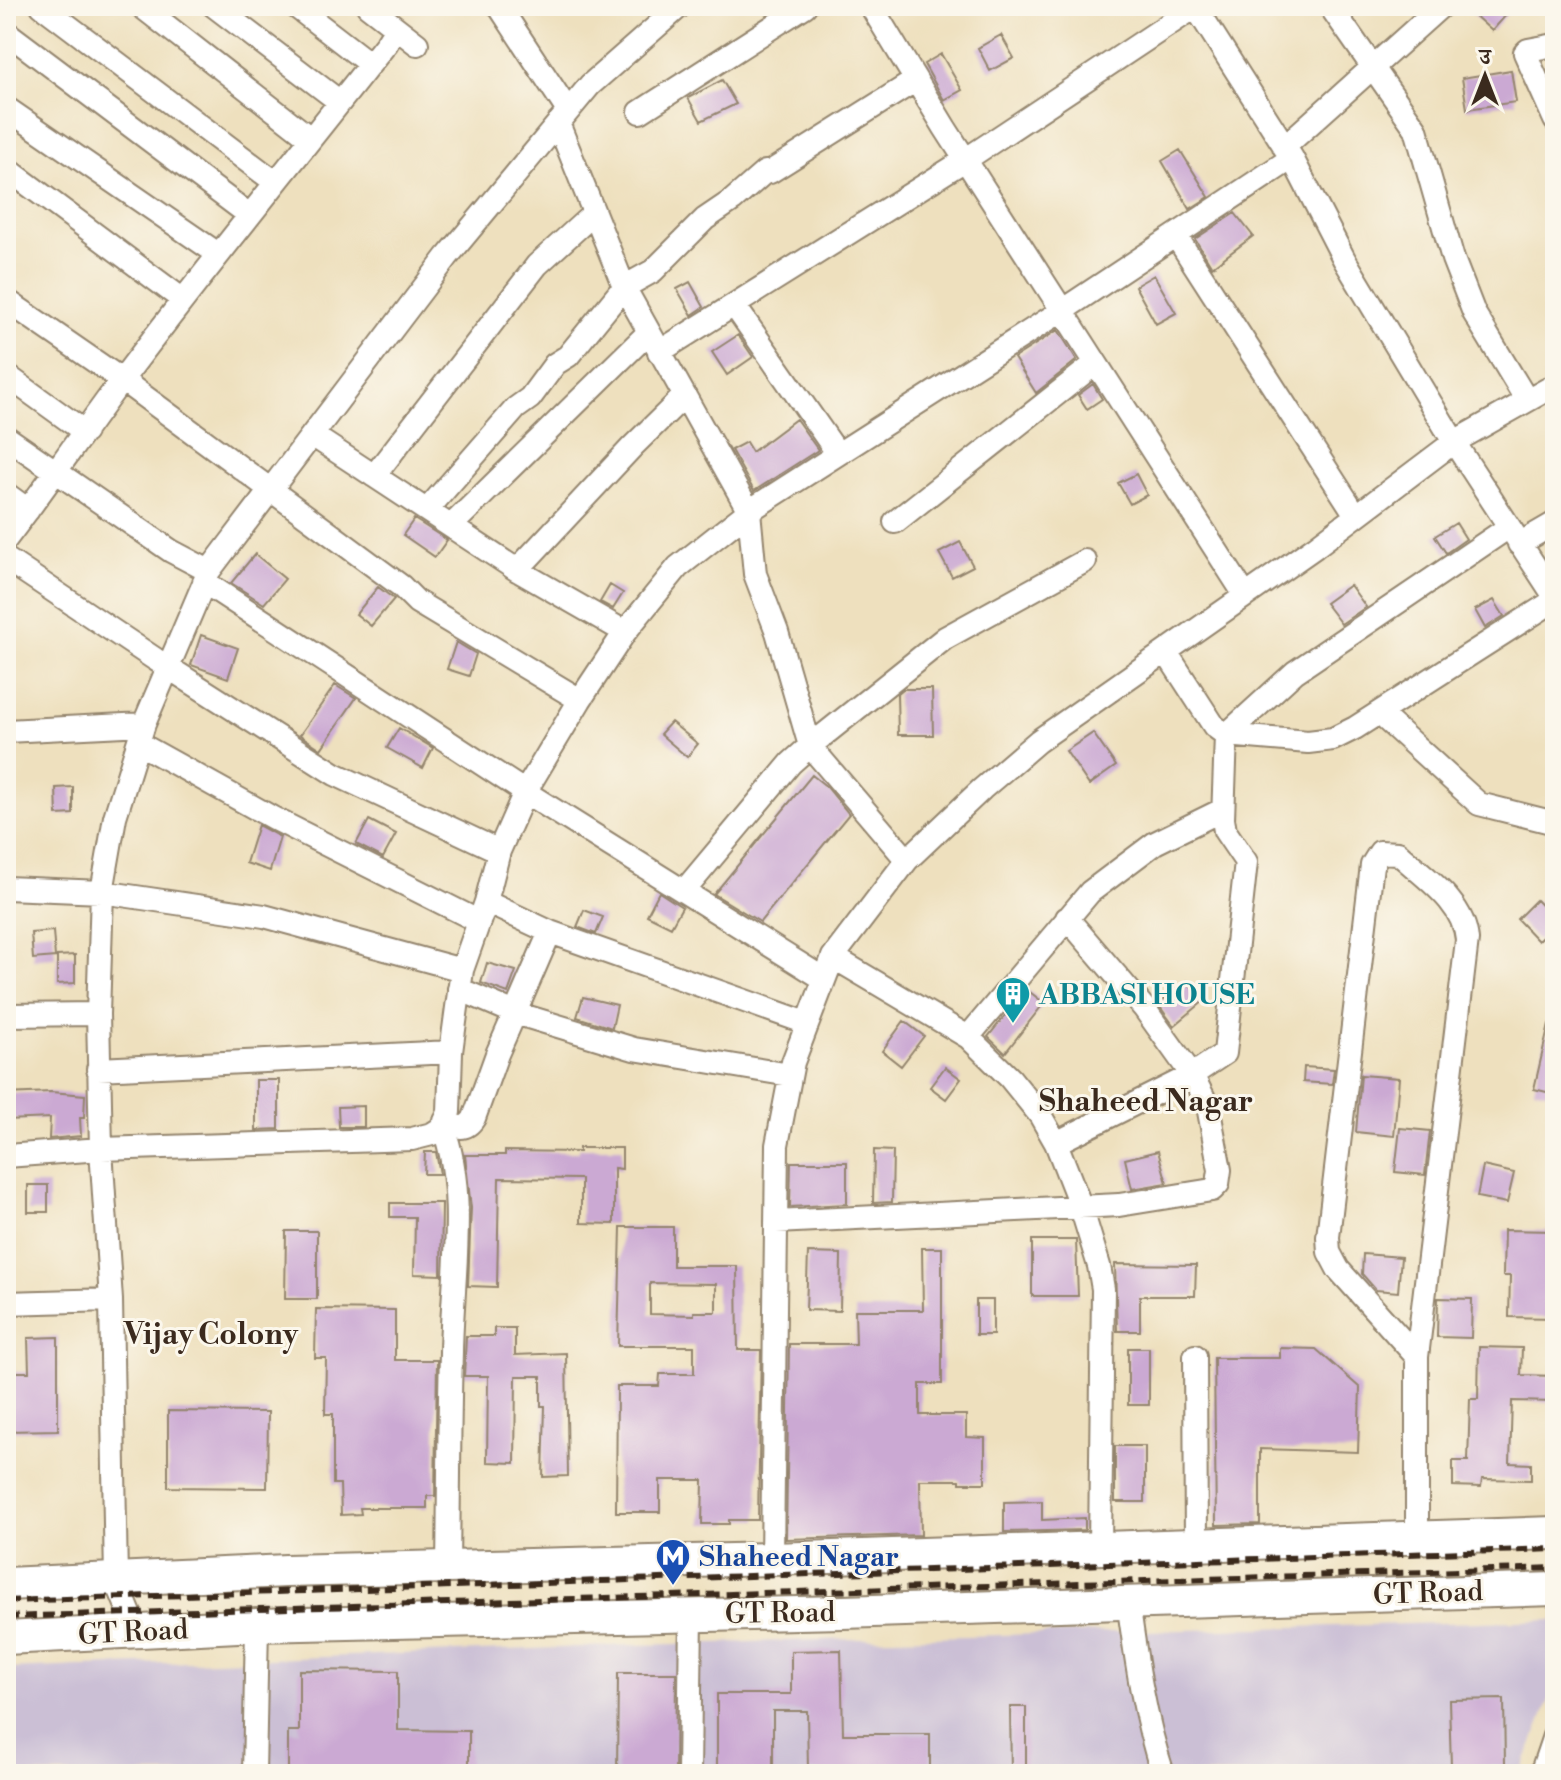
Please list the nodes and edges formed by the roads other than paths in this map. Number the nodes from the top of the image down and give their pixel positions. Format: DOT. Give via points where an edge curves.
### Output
graph roads {
  1 [pos="42,6"];
  2 [pos="141,6"];
  3 [pos="214,6"];
  4 [pos="295,6"];
  5 [pos="368,6"];
  6 [pos="499,6"];
  7 [pos="680,6"];
  8 [pos="805,6"];
  9 [pos="871,6"];
  10 [pos="1195,6"];
  11 [pos="1330,6"];
  12 [pos="1441,6"];
  13 [pos="396,28"];
  14 [pos="6,32"];
  15 [pos="417,44"];
  16 [pos="1555,45"];
  17 [pos="370,64"];
  18 [pos="1373,69"];
  19 [pos="916,80"];
  20 [pos="340,102"];
  21 [pos="6,108"];
  22 [pos="640,112"];
  23 [pos="563,117"];
  24 [pos="1555,120"];
  25 [pos="310,138"];
  26 [pos="1288,152"];
  27 [pos="965,160"];
  28 [pos="6,168"];
  29 [pos="275,182"];
  30 [pos="248,214"];
  31 [pos="593,214"];
  32 [pos="1176,236"];
  33 [pos="218,254"];
  34 [pos="624,287"];
  35 [pos="6,300"];
  36 [pos="183,300"];
  37 [pos="734,305"];
  38 [pos="1063,310"];
  39 [pos="654,342"];
  40 [pos="1096,363"];
  41 [pos="6,375"];
  42 [pos="122,380"];
  43 [pos="1555,385"];
  44 [pos="684,396"];
  45 [pos="1526,399"];
  46 [pos="85,432"];
  47 [pos="312,435"];
  48 [pos="6,437"];
  49 [pos="1454,442"];
  50 [pos="838,454"];
  51 [pos="56,474"];
  52 [pos="374,476"];
  53 [pos="271,490"];
  54 [pos="6,494"];
  55 [pos="28,510"];
  56 [pos="427,510"];
  57 [pos="749,511"];
  58 [pos="1356,515"];
  59 [pos="895,522"];
  60 [pos="1555,523"];
  61 [pos="451,526"];
  62 [pos="1514,535"];
  63 [pos="6,539"];
  64 [pos="6,559"];
  65 [pos="1085,561"];
  66 [pos="517,570"];
  67 [pos="207,576"];
  68 [pos="1245,595"];
  69 [pos="1555,599"];
  70 [pos="625,632"];
  71 [pos="1166,652"];
  72 [pos="169,666"];
  73 [pos="580,700"];
  74 [pos="1379,713"];
  75 [pos="6,731"];
  76 [pos="142,734"];
  77 [pos="1226,735"];
  78 [pos="810,746"];
  79 [pos="525,792"];
  80 [pos="1222,810"];
  81 [pos="1555,823"];
  82 [pos="499,851"];
  83 [pos="907,860"];
  84 [pos="6,888"];
  85 [pos="684,891"];
  86 [pos="102,892"];
  87 [pos="482,912"];
  88 [pos="1067,918"];
  89 [pos="550,932"];
  90 [pos="833,957"];
  91 [pos="824,979"];
  92 [pos="460,980"];
  93 [pos="515,1013"];
  94 [pos="98,1014"];
  95 [pos="6,1015"];
  96 [pos="807,1023"];
  97 [pos="968,1037"];
  98 [pos="451,1052"];
  99 [pos="98,1069"];
  100 [pos="790,1075"];
  101 [pos="1192,1075"];
  102 [pos="444,1124"];
  103 [pos="1056,1143"];
  104 [pos="101,1149"];
  105 [pos="6,1156"];
  106 [pos="1081,1207"];
  107 [pos="776,1222"];
  108 [pos="111,1300"];
  109 [pos="6,1303"];
  110 [pos="1195,1356"];
  111 [pos="1417,1357"];
  112 [pos="1555,1533"];
  113 [pos="1417,1537"];
  114 [pos="1196,1544"];
  115 [pos="1100,1547"];
  116 [pos="772,1559"];
  117 [pos="448,1567"];
  118 [pos="116,1580"];
  119 [pos="6,1584"];
  120 [pos="1555,1589"];
  121 [pos="1128,1601"];
  122 [pos="691,1613"];
  123 [pos="257,1625"];
  124 [pos="137,1631"];
  125 [pos="6,1638"];
  126 [pos="1555,1733"];
  127 [pos="254,1774"];
  128 [pos="689,1774"];
  129 [pos="1163,1774"];
  130 [pos="1541,1774"];
  1 -- 29 [label="street"];
  2 -- 25 [label="street"];
  3 -- 20 [label="street"];
  4 -- 17 [label="street"];
  5 -- 13 [label="street"];
  6 -- 23 [label="street"];
  7 -- 23 [label="street" via="590,85"];
  8 -- 22 [label="street"];
  9 -- 19 [label="street"];
  10 -- 26 [label="street"];
  10 -- 27 [label="street"];
  11 -- 18 [label="street"];
  12 -- 18 [label="street"];
  13 -- 15 [label="street"];
  13 -- 17 [label="street"];
  14 -- 30 [label="street"];
  16 -- 24 [label="street" via="1525,53"];
  17 -- 20 [label="street"];
  18 -- 26 [label="street"];
  18 -- 45 [label="street" via="1416,129 1474,313"];
  19 -- 27 [label="street"];
  19 -- 34 [label="street" via="765,172 705,219 653,271"];
  20 -- 25 [label="street"];
  21 -- 33 [label="street"];
  23 -- 31 [label="street"];
  23 -- 47 [label="street" via="447,257"];
  25 -- 29 [label="street"];
  26 -- 32 [label="street"];
  26 -- 49 [label="street" via="1344,259"];
  27 -- 37 [label="street"];
  27 -- 38 [label="street"];
  28 -- 36 [label="street"];
  29 -- 30 [label="street"];
  30 -- 33 [label="street"];
  31 -- 34 [label="street"];
  31 -- 52 [label="street" via="537,265"];
  32 -- 38 [label="street"];
  32 -- 58 [label="street"];
  33 -- 36 [label="street"];
  34 -- 39 [label="street"];
  34 -- 56 [label="street"];
  35 -- 42 [label="street"];
  36 -- 42 [label="street"];
  37 -- 39 [label="street"];
  37 -- 50 [label="street"];
  38 -- 40 [label="street"];
  38 -- 50 [label="street"];
  39 -- 44 [label="street"];
  39 -- 61 [label="street"];
  40 -- 59 [label="street"];
  40 -- 68 [label="street"];
  41 -- 46 [label="street"];
  42 -- 46 [label="street"];
  42 -- 53 [label="street"];
  43 -- 45 [label="street"];
  44 -- 57 [label="street"];
  44 -- 66 [label="street"];
  45 -- 49 [label="street"];
  46 -- 51 [label="street"];
  47 -- 52 [label="street"];
  47 -- 53 [label="street"];
  48 -- 51 [label="street"];
  49 -- 58 [label="street"];
  49 -- 62 [label="street"];
  50 -- 57 [label="street"];
  51 -- 55 [label="street"];
  51 -- 67 [label="street"];
  52 -- 56 [label="street"];
  53 -- 67 [label="street"];
  53 -- 73 [label="street" via="417,602"];
  54 -- 55 [label="street"];
  55 -- 63 [label="street"];
  56 -- 61 [label="street"];
  57 -- 70 [label="street" via="678,567"];
  57 -- 78 [label="street" via="759,590 777,632"];
  58 -- 68 [label="street"];
  60 -- 62 [label="street"];
  61 -- 66 [label="street"];
  62 -- 69 [label="street"];
  62 -- 77 [label="street" via="1295,672"];
  64 -- 72 [label="street"];
  65 -- 78 [label="street" via="945,638"];
  66 -- 70 [label="street"];
  67 -- 72 [label="street"];
  67 -- 79 [label="street"];
  68 -- 71 [label="street"];
  69 -- 74 [label="street"];
  70 -- 73 [label="street"];
  71 -- 77 [label="street" via="1214,726"];
  71 -- 83 [label="street" via="1038,741"];
  72 -- 76 [label="street"];
  72 -- 82 [label="street" via="335,774"];
  73 -- 79 [label="street"];
  74 -- 77 [label="street" via="1321,741"];
  74 -- 81 [label="street" via="1479,804"];
  75 -- 76 [label="street"];
  76 -- 86 [label="street" via="115,817"];
  76 -- 87 [label="street" via="273,818"];
  77 -- 80 [label="street"];
  78 -- 83 [label="street"];
  78 -- 85 [label="street"];
  79 -- 82 [label="street"];
  79 -- 85 [label="street"];
  80 -- 88 [label="street" via="1155,843 1090,892"];
  80 -- 101 [label="street" via="1225,831 1246,862 1246,882 1225,1053"];
  82 -- 87 [label="street"];
  83 -- 90 [label="street"];
  84 -- 86 [label="street"];
  85 -- 91 [label="street"];
  86 -- 92 [label="street" via="264,916 445,964"];
  86 -- 94 [label="street"];
  87 -- 89 [label="street"];
  87 -- 92 [label="street"];
  88 -- 97 [label="street"];
  88 -- 101 [label="street" via="1144,1008"];
  89 -- 93 [label="street"];
  89 -- 96 [label="street"];
  90 -- 91 [label="street"];
  90 -- 97 [label="street"];
  91 -- 96 [label="street"];
  92 -- 93 [label="street"];
  92 -- 98 [label="street"];
  93 -- 100 [label="street" via="634,1049"];
  93 -- 102 [label="street" via="470,1125"];
  94 -- 95 [label="street"];
  94 -- 99 [label="street"];
  96 -- 100 [label="street"];
  97 -- 103 [label="street" via="1010,1078"];
  98 -- 99 [label="street"];
  98 -- 102 [label="street"];
  99 -- 104 [label="street"];
  100 -- 107 [label="street" via="777,1145"];
  101 -- 103 [label="street"];
  101 -- 106 [label="street" via="1208,1106 1218,1184 1198,1193"];
  102 -- 104 [label="street" via="412,1139"];
  102 -- 117 [label="street" via="457,1189"];
  103 -- 106 [label="street"];
  104 -- 105 [label="street"];
  104 -- 108 [label="street"];
  106 -- 107 [label="street"];
  106 -- 115 [label="street" via="1103,1289"];
  107 -- 116 [label="street"];
  108 -- 109 [label="street"];
  108 -- 118 [label="street"];
  110 -- 114 [label="street"];
  111 -- 111 [label="street" via="1467,940 1453,905 1398,853 1389,851 1380,852 1372,865 1328,1237 1338,1269"];
  111 -- 113 [label="street"];
  112 -- 113 [label="highway, GT Road"];
  113 -- 114 [label="highway, GT Road"];
  114 -- 115 [label="highway, GT Road"];
  115 -- 116 [label="highway, GT Road"];
  116 -- 117 [label="highway, GT Road"];
  117 -- 118 [label="highway, GT Road"];
  118 -- 119 [label="highway, GT Road"];
  118 -- 124 [label="street"];
  120 -- 121 [label="highway, GT Road"];
  121 -- 122 [label="highway, GT Road"];
  121 -- 129 [label="street" via="1140,1684"];
  122 -- 123 [label="highway, GT Road"];
  122 -- 128 [label="street"];
  123 -- 124 [label="highway, GT Road"];
  123 -- 127 [label="street"];
  124 -- 125 [label="highway, GT Road"];
  126 -- 130 [label="street"];
}
